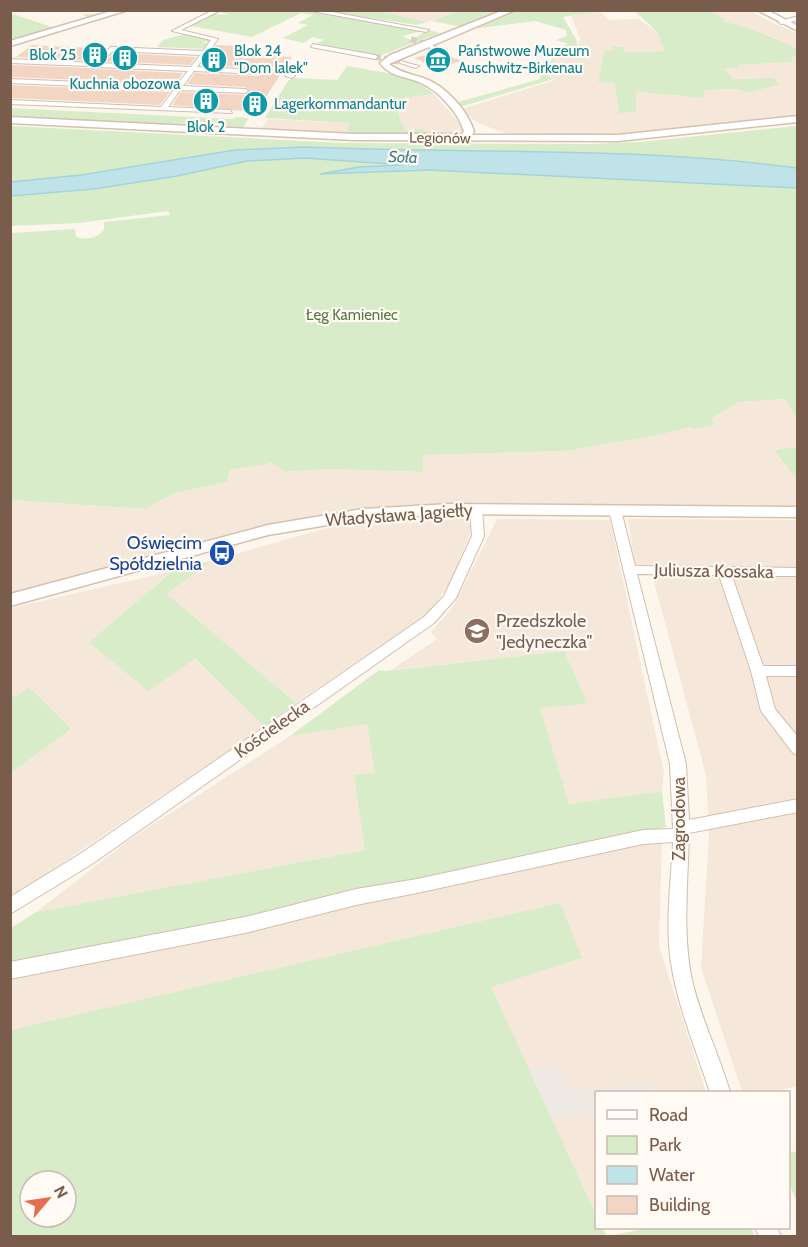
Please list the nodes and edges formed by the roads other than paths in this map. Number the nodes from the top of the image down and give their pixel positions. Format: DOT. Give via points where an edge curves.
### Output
graph roads {
  1 [pos="125,10"];
  2 [pos="219,10"];
  3 [pos="308,10"];
  4 [pos="512,10"];
  5 [pos="774,10"];
  6 [pos="762,12"];
  7 [pos="798,18"];
  8 [pos="781,22"];
  9 [pos="798,29"];
  10 [pos="419,35"];
  11 [pos="10,44"];
  12 [pos="313,46"];
  13 [pos="431,47"];
  14 [pos="438,50"];
  15 [pos="206,53"];
  16 [pos="134,57"];
  17 [pos="375,57"];
  18 [pos="153,58"];
  19 [pos="169,59"];
  20 [pos="10,61"];
  21 [pos="28,62"];
  22 [pos="402,62"];
  23 [pos="96,65"];
  24 [pos="416,66"];
  25 [pos="145,67"];
  26 [pos="193,69"];
  27 [pos="89,71"];
  28 [pos="260,72"];
  29 [pos="140,74"];
  30 [pos="83,78"];
  31 [pos="10,79"];
  32 [pos="134,80"];
  33 [pos="76,84"];
  34 [pos="128,86"];
  35 [pos="179,88"];
  36 [pos="69,91"];
  37 [pos="245,91"];
  38 [pos="62,98"];
  39 [pos="10,102"];
  40 [pos="112,104"];
  41 [pos="55,105"];
  42 [pos="455,109"];
  43 [pos="162,110"];
  44 [pos="230,112"];
  45 [pos="798,119"];
  46 [pos="10,120"];
  47 [pos="465,138"];
  48 [pos="480,138"];
  49 [pos="476,509"];
  50 [pos="615,510"];
  51 [pos="798,512"];
  52 [pos="630,570"];
  53 [pos="724,571"];
  54 [pos="798,572"];
  55 [pos="10,600"];
  56 [pos="758,671"];
  57 [pos="798,671"];
  58 [pos="798,748"];
  59 [pos="798,805"];
  60 [pos="681,832"];
  61 [pos="10,908"];
  62 [pos="10,971"];
  63 [pos="720,1091"];
  1 -- 11 [label="street"];
  2 -- 15 [label="street" via="175,32 215,39"];
  3 -- 10 [label="street" via="427,30"];
  4 -- 42 [label="street" via="384,63 433,86"];
  5 -- 6 [label="street"];
  6 -- 8 [label="street"];
  7 -- 8 [label="street"];
  8 -- 9 [label="street"];
  12 -- 17 [label="street"];
  13 -- 14 [label="street"];
  15 -- 23 [label="street" via="111,49"];
  15 -- 26 [label="street"];
  16 -- 18 [label="street"];
  18 -- 19 [label="street"];
  18 -- 25 [label="street"];
  20 -- 21 [label="street"];
  21 -- 23 [label="street"];
  21 -- 31 [label="street"];
  22 -- 24 [label="street"];
  23 -- 25 [label="street"];
  23 -- 27 [label="street"];
  25 -- 26 [label="street"];
  25 -- 29 [label="street"];
  26 -- 28 [label="street"];
  26 -- 35 [label="street"];
  30 -- 33 [label="street"];
  31 -- 33 [label="street"];
  32 -- 34 [label="street"];
  33 -- 34 [label="street"];
  33 -- 36 [label="street"];
  34 -- 35 [label="street"];
  34 -- 40 [label="street"];
  35 -- 37 [label="street"];
  35 -- 43 [label="street"];
  38 -- 41 [label="street"];
  39 -- 41 [label="street"];
  41 -- 43 [label="street"];
  42 -- 47 [label="street" via="469,127"];
  42 -- 48 [label="street" via="475,126"];
  43 -- 44 [label="street"];
  45 -- 48 [label="street, Legionów" via="618,138"];
  46 -- 47 [label="street, Legionów" via="354,137"];
  47 -- 48 [label="street, Legionów"];
  49 -- 50 [label="street, Władysława Jagiełły"];
  49 -- 55 [label="street, Władysława Jagiełły" via="392,512 302,523"];
  49 -- 61 [label="street, Kościelecka" via="478,536 449,598 429,620"];
  50 -- 51 [label="street, Władysława Jagiełły"];
  50 -- 52 [label="street, Zagrodowa"];
  52 -- 53 [label="street, Juliusza Kossaka"];
  52 -- 60 [label="street, Zagrodowa" via="678,764"];
  53 -- 54 [label="street, Juliusza Kossaka"];
  53 -- 56 [label="street"];
  56 -- 57 [label="street"];
  56 -- 58 [label="street" via="768,711"];
  59 -- 60 [label="street"];
  60 -- 62 [label="street"];
  60 -- 63 [label="street, Zagrodowa" via="678,945 683,978"];
}
